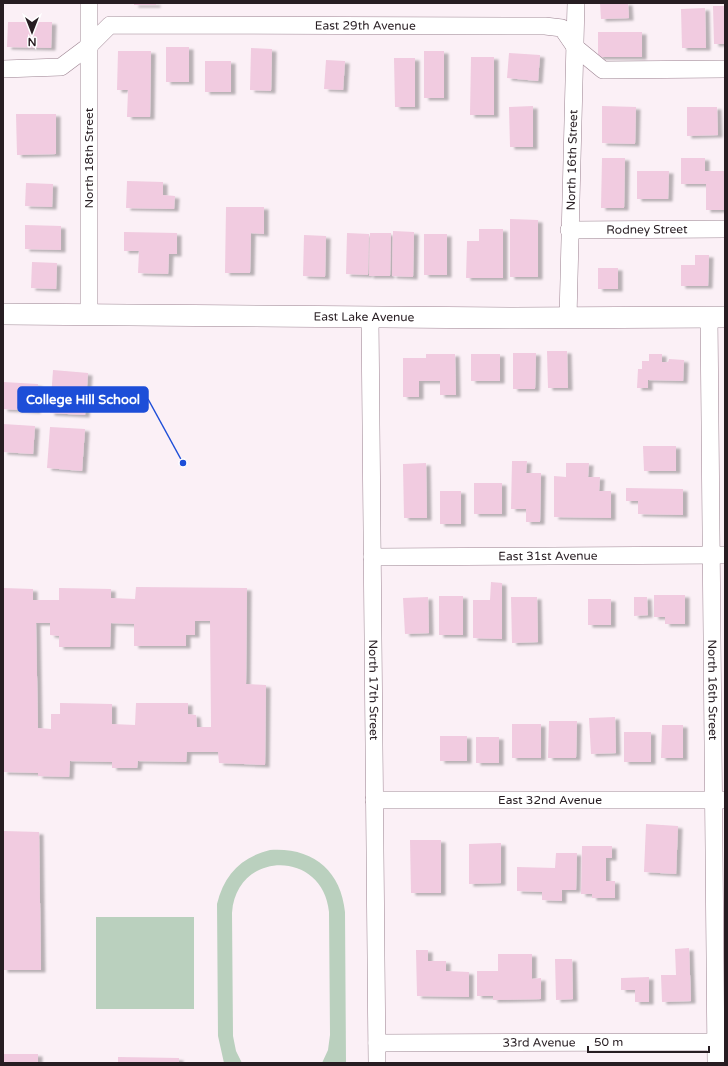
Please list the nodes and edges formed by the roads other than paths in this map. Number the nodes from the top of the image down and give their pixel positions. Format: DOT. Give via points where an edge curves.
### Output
graph roads {
  1 [pos="89,3"];
  2 [pos="576,3"];
  3 [pos="89,46"];
  4 [pos="575,47"];
  5 [pos="3,69"];
  6 [pos="725,69"];
  7 [pos="725,229"];
  8 [pos="569,230"];
  9 [pos="3,314"];
  10 [pos="89,314"];
  11 [pos="717,316"];
  12 [pos="370,317"];
  13 [pos="568,318"];
  14 [pos="718,555"];
  15 [pos="372,557"];
  16 [pos="374,800"];
  17 [pos="720,800"];
  18 [pos="720,1042"];
  19 [pos="377,1043"];
  20 [pos="377,1063"];
  21 [pos="716,1063"];
  1 -- 3 [label="street, North 18th Street"];
  2 -- 4 [label="street, North 16th Street"];
  3 -- 4 [label="street, East 29th Avenue" via="110,25 545,26 562,28"];
  3 -- 5 [label="street, East 29th Avenue" via="61,67"];
  3 -- 10 [label="street, North 18th Street"];
  4 -- 6 [label="street, East 29th Avenue" via="603,70"];
  4 -- 8 [label="street, North 16th Street"];
  7 -- 8 [label="street, Rodney Street"];
  8 -- 13 [label="street, North 16th Street"];
  9 -- 10 [label="street, East Lake Avenue"];
  10 -- 12 [label="street, East Lake Avenue"];
  11 -- 13 [label="street, East Lake Avenue"];
  11 -- 14 [label="street, North 16th Street"];
  12 -- 13 [label="street, East Lake Avenue"];
  12 -- 15 [label="street, North 17th Street"];
  14 -- 15 [label="street, East 31st Avenue"];
  14 -- 17 [label="street, North 16th Street"];
  15 -- 16 [label="street, North 17th Street"];
  16 -- 17 [label="street, East 32nd Avenue"];
  16 -- 19 [label="street, North 17th Street"];
  17 -- 18 [label="street, North 16th Street"];
  18 -- 19 [label="street, 33rd Avenue"];
  18 -- 21 [label="street, North 16th Street"];
  19 -- 20 [label="street, North 17th Street"];
}
